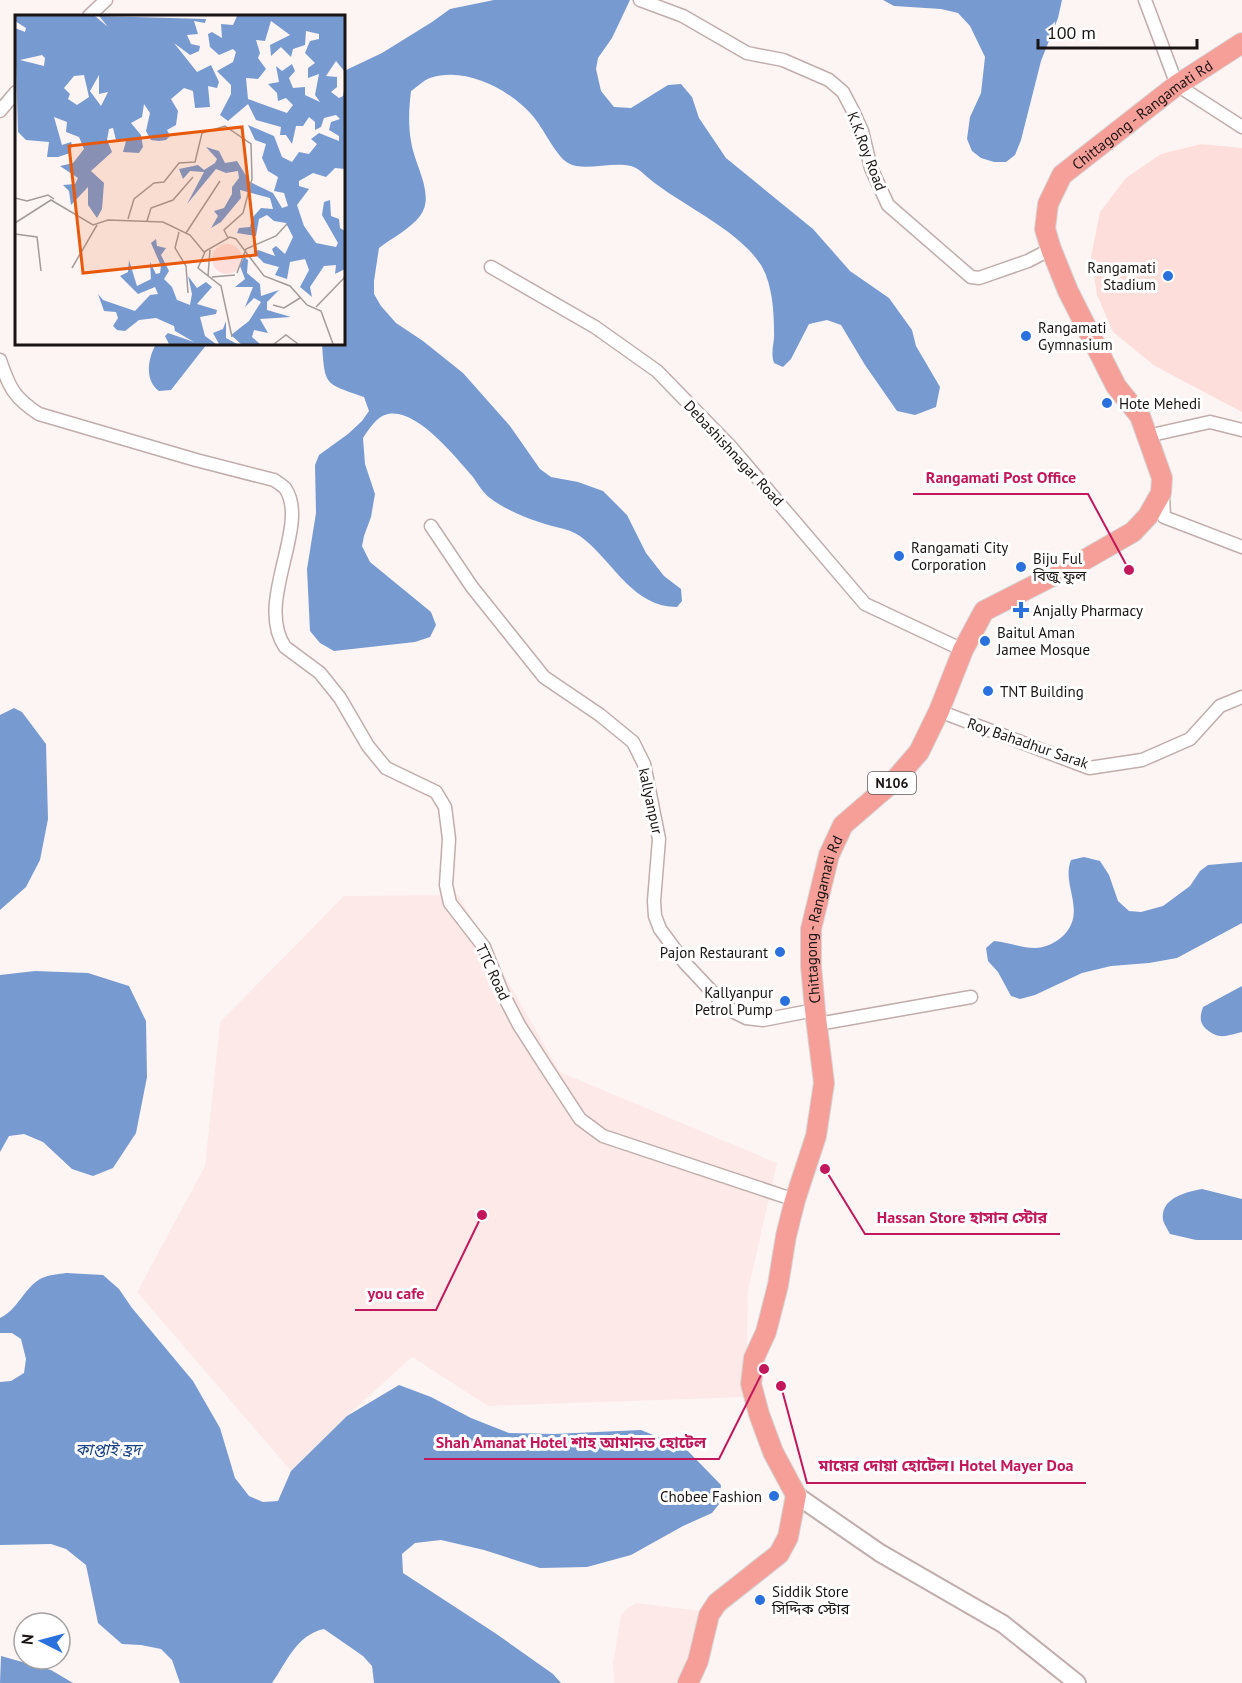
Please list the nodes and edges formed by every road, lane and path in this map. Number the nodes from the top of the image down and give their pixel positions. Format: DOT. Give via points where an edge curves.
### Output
graph roads {
  1 [pos="106,0"];
  2 [pos="640,0"];
  3 [pos="1145,0"];
  4 [pos="90,15"];
  5 [pos="1242,44"];
  6 [pos="1177,86"];
  7 [pos="15,93"];
  8 [pos="0,111"];
  9 [pos="1242,127"];
  10 [pos="1051,249"];
  11 [pos="491,267"];
  12 [pos="0,360"];
  13 [pos="1242,430"];
  14 [pos="1147,435"];
  15 [pos="1162,478"];
  16 [pos="431,526"];
  17 [pos="1242,547"];
  18 [pos="963,650"];
  19 [pos="1242,697"];
  20 [pos="939,711"];
  21 [pos="971,997"];
  22 [pos="816,1017"];
  23 [pos="795,1200"];
  24 [pos="796,1495"];
  25 [pos="688,1683"];
  26 [pos="1077,1683"];
  1 -- 4 [label="street"];
  2 -- 10 [label="street, K.K.Roy Road" via="683,16 747,53 783,60 829,80 843,92 853,111 871,168 888,204 971,277 979,278 1028,261"];
  3 -- 6 [label="street"];
  5 -- 6 [label="highway, Chittagong - Rangamati Rd"];
  6 -- 9 [label="street"];
  6 -- 10 [label="highway, Chittagong - Rangamati Rd" via="1062,175 1047,204 1045,229"];
  7 -- 8 [label="street"];
  10 -- 14 [label="highway, Chittagong - Rangamati Rd" via="1116,386 1140,416"];
  11 -- 18 [label="street, Debashishnagar Road" via="595,327 657,371 731,447 866,604"];
  12 -- 23 [label="street, TTC Road" via="14,395 39,414 274,480 284,487 292,520 278,586 276,628 285,647 320,673 340,698 368,747 386,768 436,792 445,807 446,885 450,903 484,947 519,1025 580,1119 603,1136"];
  13 -- 14 [label="street" via="1210,422"];
  14 -- 15 [label="highway, Chittagong - Rangamati Rd"];
  15 -- 17 [label="street" via="1164,517"];
  15 -- 18 [label="highway, Chittagong - Rangamati Rd / N106" via="1161,493 1133,532 984,611"];
  16 -- 22 [label="street, kallyanpur" via="472,587 544,677 633,742 644,764 659,839 655,916 685,963 717,997 746,1018"];
  18 -- 20 [label="highway, Chittagong - Rangamati Rd / N106"];
  19 -- 20 [label="street, Roy Bahadhur Sarak" via="1220,706 1190,739 1142,760 1089,768"];
  20 -- 22 [label="highway, Chittagong - Rangamati Rd / N106" via="919,752 894,781 843,825 829,855 812,929"];
  21 -- 22 [label="street, kallyanpur"];
  22 -- 23 [label="highway, Chittagong - Rangamati Rd / N106" via="824,1083 816,1136"];
  23 -- 24 [label="highway, Chittagong - Rangamati Rd / N106" via="778,1285 766,1332 754,1358 751,1384 774,1452"];
  24 -- 25 [label="highway" via="788,1537 779,1554 717,1603 709,1615 698,1661"];
  24 -- 26 [label="main road" via="880,1553 1003,1624"];
}
